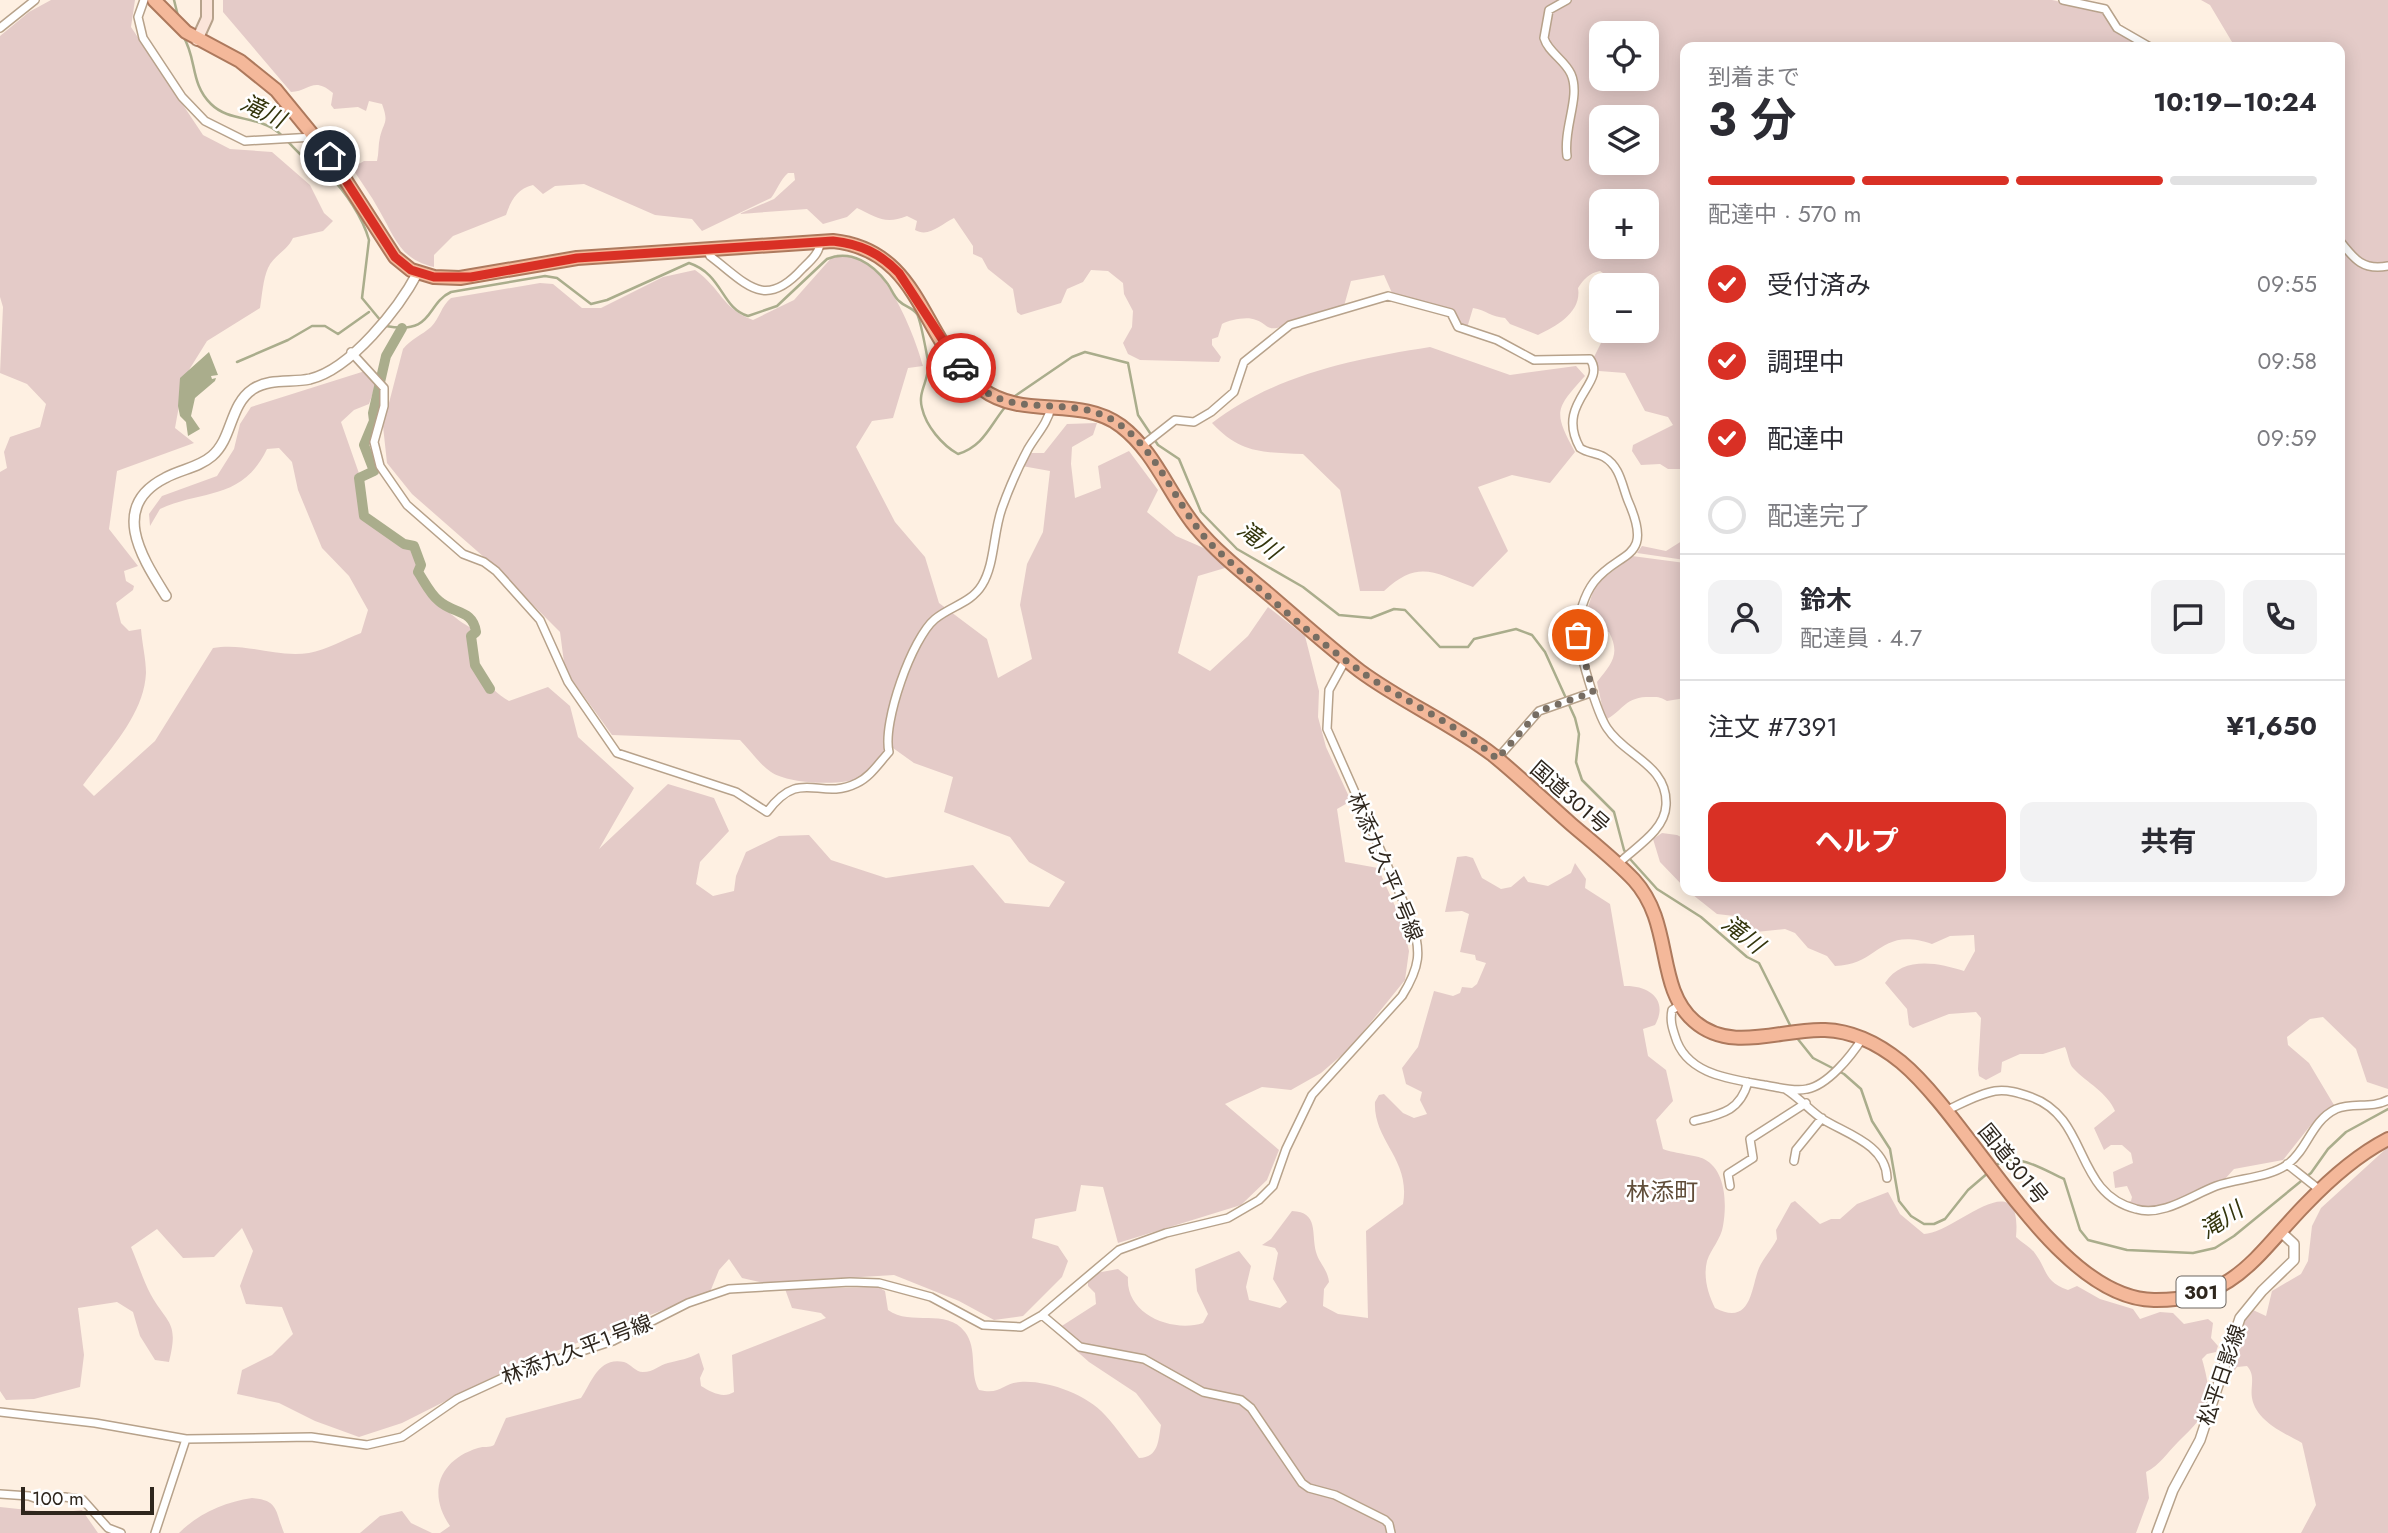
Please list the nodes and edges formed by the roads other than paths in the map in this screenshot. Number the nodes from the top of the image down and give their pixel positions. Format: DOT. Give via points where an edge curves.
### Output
graph roads {
  1 [pos="35,0"];
  2 [pos="144,0"];
  3 [pos="207,0"];
  4 [pos="1566,0"];
  5 [pos="2063,0"];
  6 [pos="158,4"];
  7 [pos="0,28"];
  8 [pos="192,36"];
  9 [pos="2142,42"];
  10 [pos="315,137"];
  11 [pos="1567,156"];
  12 [pos="820,242"];
  13 [pos="2345,246"];
  14 [pos="707,249"];
  15 [pos="2388,266"];
  16 [pos="418,272"];
  17 [pos="351,352"];
  18 [pos="1051,407"];
  19 [pos="1142,446"];
  20 [pos="166,596"];
  21 [pos="1346,659"];
  22 [pos="1593,692"];
  23 [pos="1497,759"];
  24 [pos="1622,861"];
  25 [pos="1680,1005"];
  26 [pos="1862,1039"];
  27 [pos="1748,1082"];
  28 [pos="1784,1088"];
  29 [pos="2388,1100"];
  30 [pos="1806,1103"];
  31 [pos="1945,1111"];
  32 [pos="1822,1118"];
  33 [pos="1694,1121"];
  34 [pos="2388,1139"];
  35 [pos="1794,1161"];
  36 [pos="2287,1164"];
  37 [pos="1887,1178"];
  38 [pos="1730,1186"];
  39 [pos="2321,1191"];
  40 [pos="2282,1233"];
  41 [pos="1042,1315"];
  42 [pos="0,1412"];
  43 [pos="186,1439"];
  44 [pos="0,1494"];
  45 [pos="121,1533"];
  46 [pos="155,1533"];
  47 [pos="1391,1533"];
  48 [pos="2157,1533"];
  1 -- 7 [label="street"];
  2 -- 10 [label="street" via="138,27 182,97 205,121 245,141"];
  3 -- 8 [label="main road" via="207,19"];
  4 -- 11 [label="street" via="1549,10 1544,38 1566,66 1574,86 1565,136"];
  5 -- 9 [label="street" via="2105,9 2118,28"];
  6 -- 8 [label="highway, 国道301号 / 301"];
  8 -- 10 [label="highway, 国道301号 / 301" via="258,74"];
  10 -- 16 [label="highway, 国道301号 / 301" via="395,257"];
  12 -- 14 [label="highway, 国道301号 / 301"];
  12 -- 14 [label="street" via="817,253 791,282 768,292 754,288"];
  12 -- 18 [label="highway, 国道301号 / 301" via="863,246 887,260 916,296 966,376 988,394 1011,403"];
  13 -- 15 [label="street" via="2362,265 2374,269"];
  14 -- 16 [label="highway, 国道301号 / 301" via="554,261 460,278"];
  16 -- 17 [label="street" via="390,315"];
  17 -- 18 [label="street" via="384,388 374,450 393,486 407,505 463,554 496,570 540,620 568,682 617,754 736,792 767,811 792,788 859,782 889,752 894,705 917,642 935,619 970,600 990,572 993,534"];
  17 -- 20 [label="street" via="324,374 254,388 238,405 216,453 148,491 135,516 135,537 142,558"];
  18 -- 19 [label="highway, 国道301号 / 301" via="1107,417"];
  19 -- 21 [label="highway, 国道301号 / 301" via="1214,548"];
  19 -- 22 [label="street" via="1175,420 1195,422 1211,412 1234,391 1244,362 1290,325 1394,296 1451,313 1458,327 1497,341 1524,358 1590,359 1594,376 1578,397 1571,424 1580,448 1606,458 1616,468 1637,521 1631,554 1594,582 1579,615 1578,635"];
  21 -- 23 [label="highway, 国道301号 / 301"];
  21 -- 41 [label="street, 林添九久平１号線" via="1329,690 1327,729 1417,938 1420,951 1411,981 1312,1095 1273,1186 1259,1200 1228,1218 1119,1250"];
  22 -- 23 [label="street" via="1534,715"];
  22 -- 24 [label="street" via="1608,729 1656,772 1666,793 1664,819"];
  23 -- 24 [label="highway, 国道301号 / 301"];
  24 -- 25 [label="highway, 国道301号 / 301" via="1656,914"];
  25 -- 26 [label="highway, 国道301号 / 301" via="1701,1027 1721,1036 1835,1031"];
  25 -- 27 [label="street" via="1672,1010 1670,1020 1682,1052 1703,1070"];
  26 -- 28 [label="street" via="1829,1075 1809,1088"];
  26 -- 31 [label="highway, 国道301号 / 301" via="1905,1066"];
  27 -- 28 [label="street"];
  27 -- 33 [label="street" via="1745,1097 1727,1112"];
  28 -- 30 [label="street"];
  29 -- 36 [label="street" via="2338,1108 2324,1116"];
  30 -- 32 [label="street"];
  30 -- 38 [label="street" via="1750,1139 1753,1158 1728,1174"];
  31 -- 36 [label="street" via="1997,1090 2047,1103 2060,1113 2097,1183 2136,1210 2166,1207"];
  31 -- 40 [label="highway, 国道301号 / 301" via="2075,1267 2094,1281 2135,1298 2176,1298 2234,1279"];
  32 -- 35 [label="street" via="1796,1150"];
  32 -- 37 [label="street" via="1866,1143 1887,1169"];
  34 -- 39 [label="highway, 国道301号 / 301" via="2367,1150"];
  36 -- 39 [label="street"];
  39 -- 40 [label="highway, 国道301号 / 301"];
  40 -- 48 [label="street, 松平日影線" via="2294,1244 2294,1259 2240,1318 2200,1440 2173,1490"];
  41 -- 43 [label="street, 林添九久平１号線" via="1021,1326 983,1325 931,1297 879,1283 729,1289 696,1299 613,1341 509,1375 457,1399 402,1437 385,1442 367,1445 311,1437"];
  41 -- 47 [label="street" via="1080,1348 1144,1359 1203,1392 1241,1400 1302,1483 1385,1520"];
  42 -- 43 [label="street, 林添九久平１号線"];
  43 -- 46 [label="street"];
  44 -- 45 [label="street" via="43,1501 83,1500 108,1528"];
}
